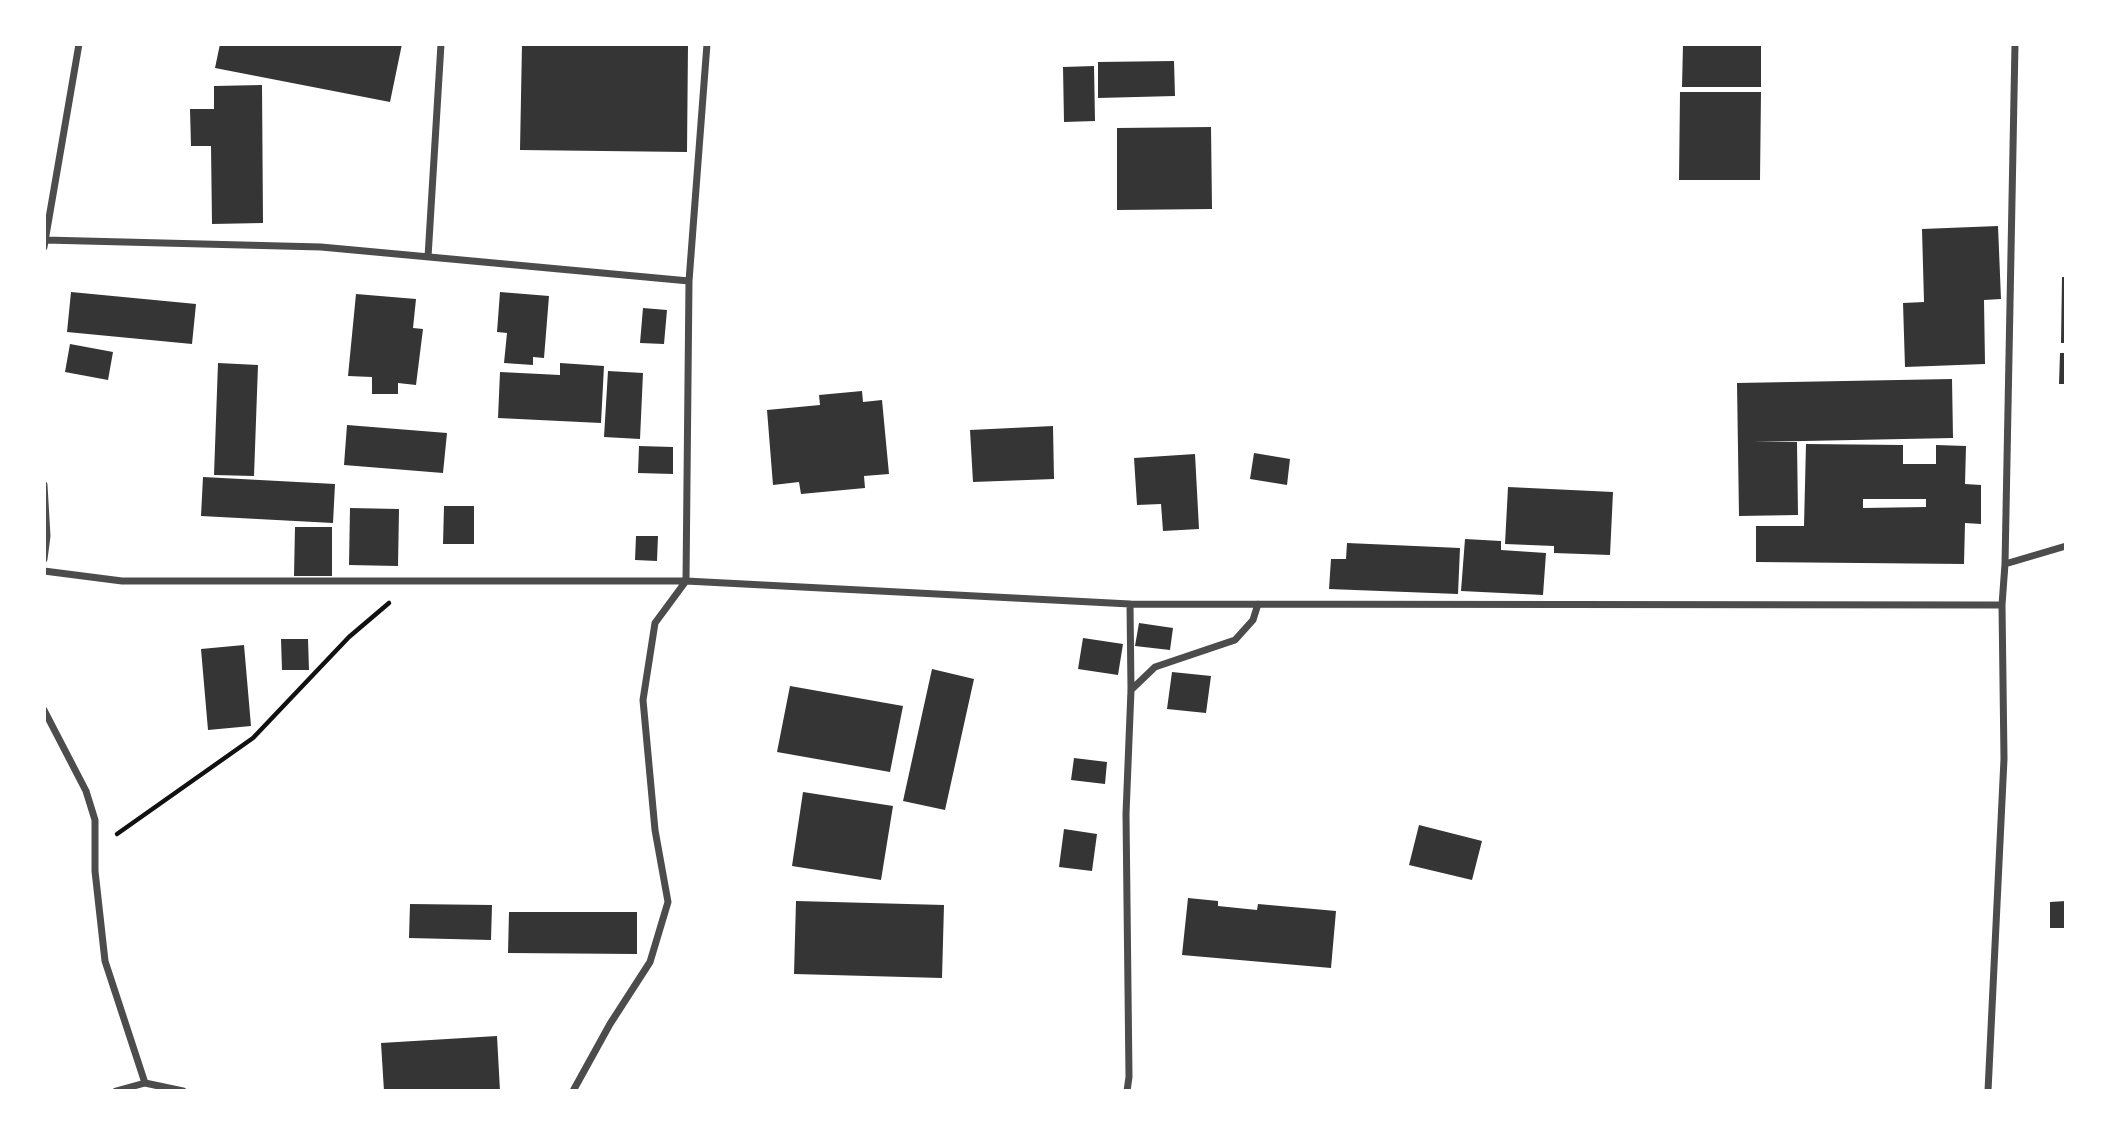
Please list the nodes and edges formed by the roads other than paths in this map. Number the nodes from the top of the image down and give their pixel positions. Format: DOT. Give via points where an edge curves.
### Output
graph roads {
  1 [pos="79,44"];
  2 [pos="441,44"];
  3 [pos="707,44"];
  4 [pos="2015,44"];
  5 [pos="44,244"];
  6 [pos="428,257"];
  7 [pos="689,281"];
  8 [pos="44,485"];
  9 [pos="2066,546"];
  10 [pos="44,559"];
  11 [pos="2005,564"];
  12 [pos="44,571"];
  13 [pos="686,581"];
  14 [pos="1130,604"];
  15 [pos="1258,604"];
  16 [pos="2002,605"];
  17 [pos="1131,690"];
  18 [pos="44,710"];
  19 [pos="145,1083"];
  20 [pos="116,1091"];
  21 [pos="183,1091"];
  22 [pos="573,1091"];
  23 [pos="1127,1091"];
  24 [pos="1988,1091"];
  1 -- 5 [label="street"];
  2 -- 6 [label="street"];
  3 -- 7 [label="street"];
  4 -- 11 [label="street"];
  5 -- 6 [label="street" via="321,247"];
  6 -- 7 [label="street"];
  7 -- 13 [label="street"];
  8 -- 10 [label="street"];
  9 -- 11 [label="street"];
  11 -- 16 [label="street"];
  12 -- 13 [label="street" via="122,581"];
  13 -- 14 [label="street"];
  13 -- 22 [label="street" via="655,622 643,699 655,830 668,902 650,962"];
  14 -- 15 [label="street"];
  14 -- 17 [label="street"];
  15 -- 16 [label="street"];
  15 -- 17 [label="street" via="1253,620 1235,640 1155,667"];
  16 -- 24 [label="street" via="2004,759"];
  17 -- 23 [label="street" via="1126,814"];
  18 -- 19 [label="street" via="86,791 95,820 95,871 105,961"];
  19 -- 20 [label="street"];
  19 -- 21 [label="street"];
}
